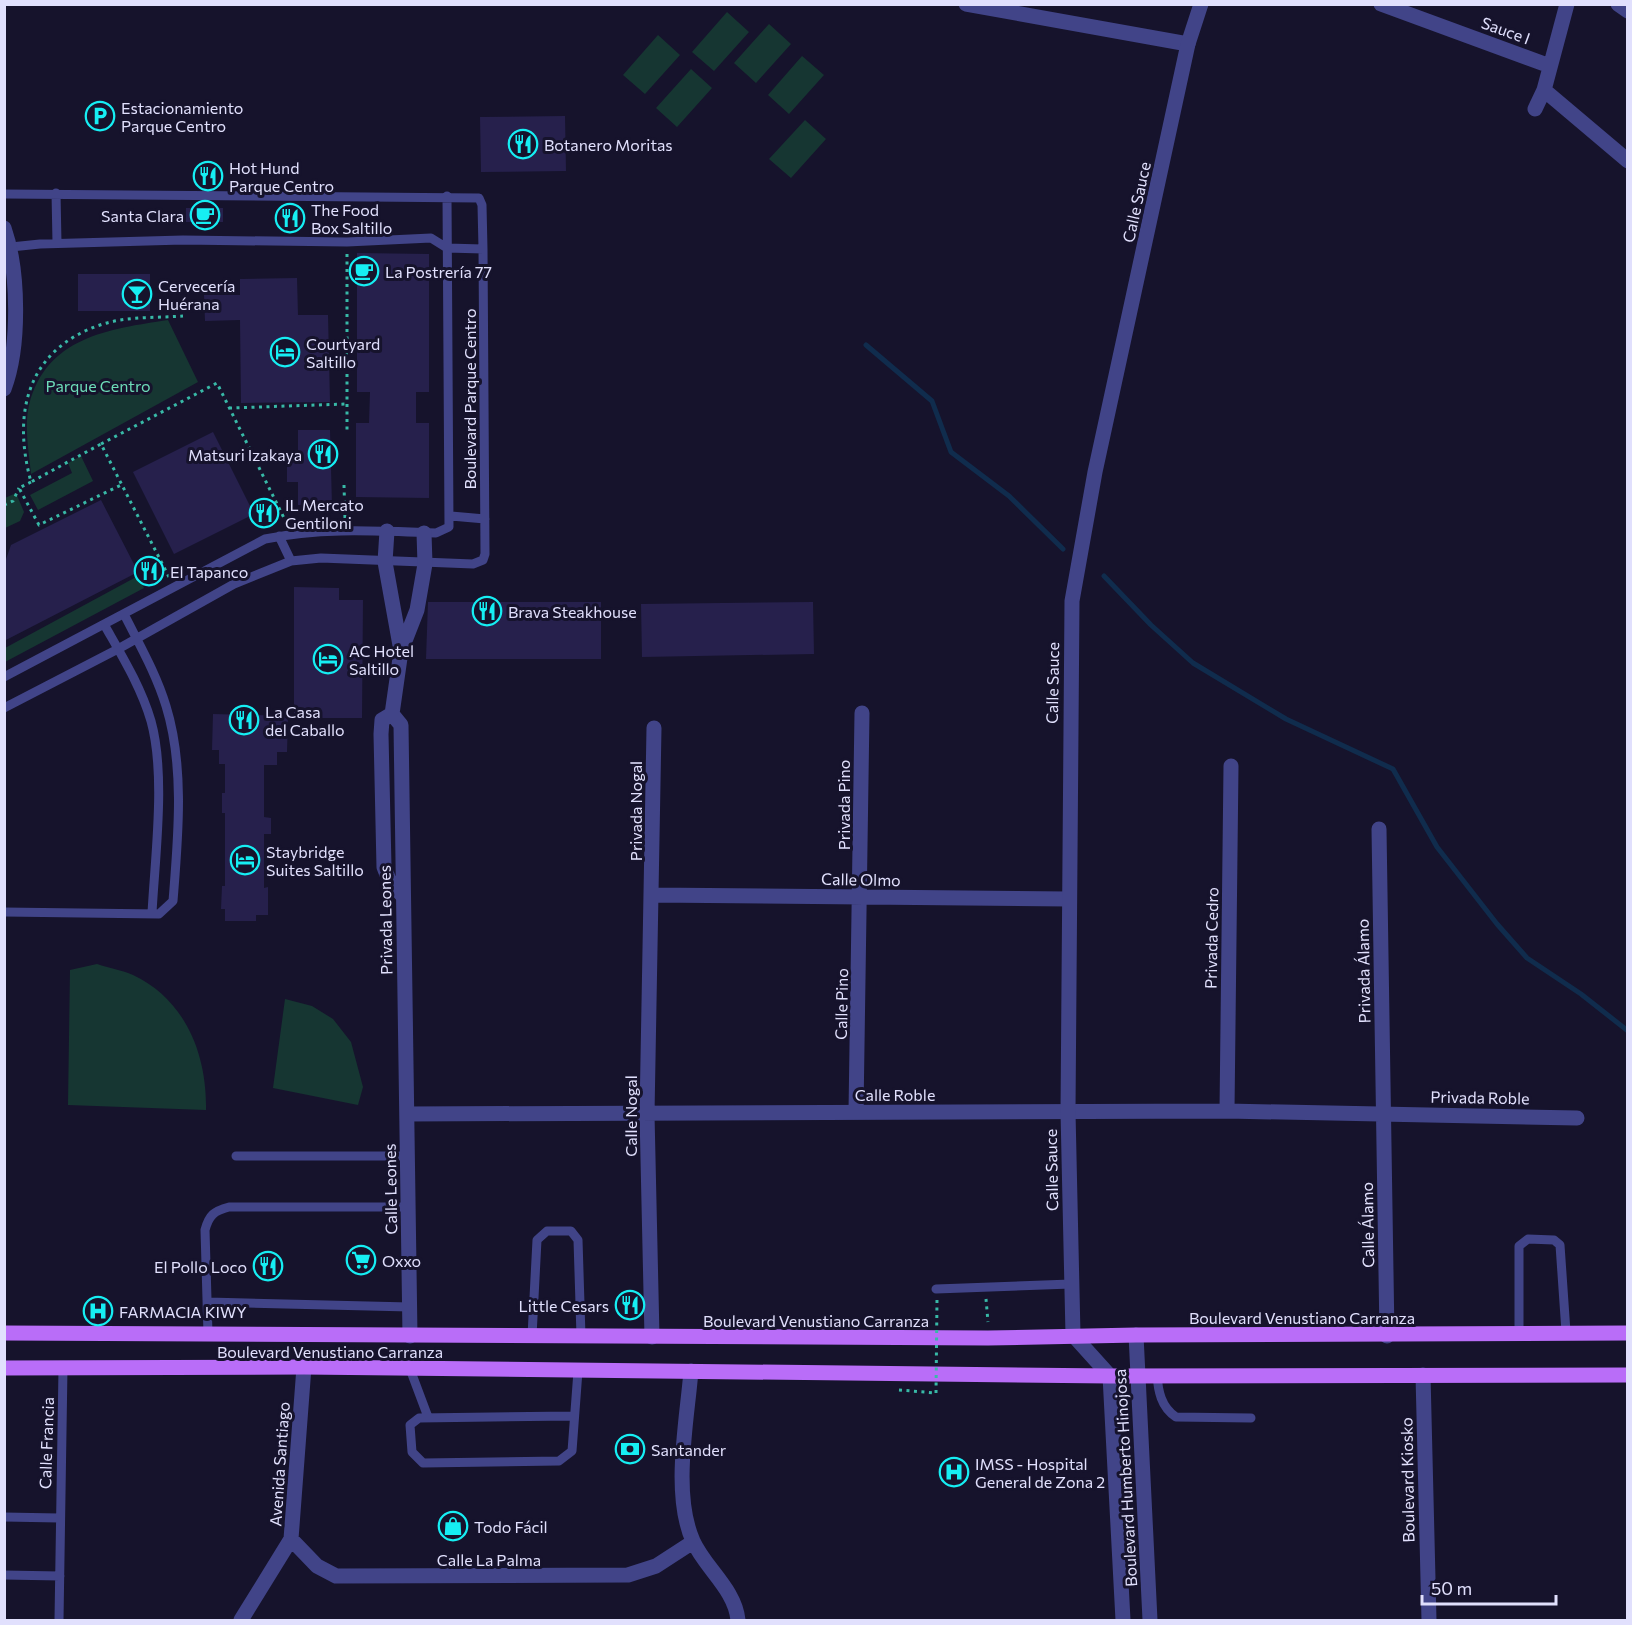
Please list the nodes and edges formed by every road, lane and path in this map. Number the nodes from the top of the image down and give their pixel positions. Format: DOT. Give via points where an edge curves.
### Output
graph roads {
  1 [pos="966,4"];
  2 [pos="1201,4"];
  3 [pos="1381,4"];
  4 [pos="1567,4"];
  5 [pos="1618,4"];
  6 [pos="1628,10"];
  7 [pos="1188,44"];
  8 [pos="1550,66"];
  9 [pos="1544,90"];
  10 [pos="1535,109"];
  11 [pos="1628,161"];
  12 [pos="56,193"];
  13 [pos="4,194"];
  14 [pos="447,196"];
  15 [pos="4,228"];
  16 [pos="346,242"];
  17 [pos="57,243"];
  18 [pos="11,247"];
  19 [pos="447,248"];
  20 [pos="483,249"];
  21 [pos="183,316"];
  22 [pos="4,389"];
  23 [pos="347,404"];
  24 [pos="229,408"];
  25 [pos="347,429"];
  26 [pos="101,444"];
  27 [pos="31,482"];
  28 [pos="344,484"];
  29 [pos="121,485"];
  30 [pos="19,488"];
  31 [pos="4,506"];
  32 [pos="451,516"];
  33 [pos="485,519"];
  34 [pos="346,530"];
  35 [pos="387,531"];
  36 [pos="291,533"];
  37 [pos="424,533"];
  38 [pos="279,536"];
  39 [pos="291,561"];
  40 [pos="386,562"];
  41 [pos="425,564"];
  42 [pos="174,587"];
  43 [pos="124,614"];
  44 [pos="105,626"];
  45 [pos="136,638"];
  46 [pos="118,649"];
  47 [pos="401,651"];
  48 [pos="4,677"];
  49 [pos="4,708"];
  50 [pos="862,713"];
  51 [pos="397,720"];
  52 [pos="654,728"];
  53 [pos="1232,766"];
  54 [pos="1379,829"];
  55 [pos="402,895"];
  56 [pos="652,895"];
  57 [pos="861,897"];
  58 [pos="1068,899"];
  59 [pos="4,912"];
  60 [pos="152,913"];
  61 [pos="1227,1111"];
  62 [pos="856,1112"];
  63 [pos="1068,1112"];
  64 [pos="1383,1113"];
  65 [pos="407,1114"];
  66 [pos="647,1114"];
  67 [pos="1577,1118"];
  68 [pos="236,1156"];
  69 [pos="407,1156"];
  70 [pos="408,1207"];
  71 [pos="1071,1284"];
  72 [pos="936,1294"];
  73 [pos="947,1299"];
  74 [pos="976,1299"];
  75 [pos="208,1302"];
  76 [pos="410,1307"];
  77 [pos="1519,1332"];
  78 [pos="1566,1332"];
  79 [pos="4,1333"];
  80 [pos="1628,1333"];
  81 [pos="208,1334"];
  82 [pos="1073,1335"];
  83 [pos="1136,1335"];
  84 [pos="410,1336"];
  85 [pos="532,1336"];
  86 [pos="581,1336"];
  87 [pos="1387,1336"];
  88 [pos="652,1337"];
  89 [pos="988,1338"];
  90 [pos="304,1367"];
  91 [pos="4,1368"];
  92 [pos="63,1368"];
  93 [pos="410,1369"];
  94 [pos="578,1371"];
  95 [pos="691,1371"];
  96 [pos="1138,1374"];
  97 [pos="1157,1374"];
  98 [pos="1423,1375"];
  99 [pos="1628,1375"];
  100 [pos="1110,1376"];
  101 [pos="936,1393"];
  102 [pos="572,1416"];
  103 [pos="428,1417"];
  104 [pos="1251,1418"];
  105 [pos="1144,1491"];
  106 [pos="1116,1492"];
  107 [pos="4,1517"];
  108 [pos="59,1518"];
  109 [pos="291,1539"];
  110 [pos="693,1542"];
  111 [pos="4,1575"];
  112 [pos="60,1576"];
  113 [pos="59,1620"];
  114 [pos="241,1620"];
  115 [pos="738,1620"];
  116 [pos="1123,1620"];
  117 [pos="1150,1620"];
  118 [pos="1429,1620"];
  1 -- 7 [label="street"];
  2 -- 7 [label="street, Calle Sauce"];
  3 -- 8 [label="street, Sauce I"];
  4 -- 8 [label="street"];
  5 -- 6 [label="street"];
  7 -- 58 [label="street, Calle Sauce" via="1075,574 1070,658"];
  8 -- 9 [label="street"];
  9 -- 10 [label="street"];
  9 -- 11 [label="street"];
  12 -- 13 [label="lane, Boulevard Parque Centro"];
  12 -- 14 [label="lane, Boulevard Parque Centro"];
  12 -- 17 [label="lane"];
  14 -- 19 [label="lane, Boulevard Parque Centro"];
  14 -- 20 [label="lane, Boulevard Parque Centro" via="481,200"];
  15 -- 18 [label="street"];
  16 -- 17 [label="lane"];
  16 -- 19 [label="lane" via="431,238"];
  16 -- 23 [label="path"];
  17 -- 18 [label="lane"];
  18 -- 22 [label="street" via="15,342"];
  19 -- 20 [label="lane"];
  19 -- 32 [label="lane, Boulevard Parque Centro"];
  20 -- 33 [label="lane, Boulevard Parque Centro"];
  21 -- 27 [label="path" via="100,325 57,348 46,359 33,378 24,413 23,453"];
  23 -- 24 [label="path"];
  23 -- 25 [label="path"];
  24 -- 26 [label="path" via="217,383"];
  24 -- 36 [label="path"];
  26 -- 27 [label="path"];
  26 -- 29 [label="path"];
  27 -- 30 [label="path"];
  28 -- 34 [label="path"];
  29 -- 30 [label="path" via="39,525"];
  29 -- 42 [label="path"];
  30 -- 31 [label="path" via="13,501"];
  32 -- 33 [label="lane"];
  32 -- 37 [label="lane" via="444,531"];
  33 -- 41 [label="lane, Boulevard Parque Centro" via="483,560 473,564"];
  34 -- 35 [label="lane"];
  34 -- 36 [label="lane"];
  35 -- 37 [label="lane"];
  35 -- 40 [label="street"];
  36 -- 38 [label="lane"];
  37 -- 41 [label="street"];
  38 -- 39 [label="lane"];
  38 -- 42 [label="lane" via="238,551"];
  39 -- 40 [label="lane, Boulevard Parque Centro" via="321,558"];
  39 -- 45 [label="lane, Boulevard Parque Centro" via="234,584"];
  40 -- 41 [label="lane, Boulevard Parque Centro"];
  40 -- 47 [label="street"];
  41 -- 47 [label="street" via="417,610"];
  42 -- 43 [label="lane"];
  43 -- 44 [label="lane"];
  43 -- 45 [label="lane"];
  44 -- 46 [label="lane"];
  44 -- 48 [label="lane"];
  45 -- 46 [label="lane, Boulevard Parque Centro"];
  45 -- 60 [label="lane" via="167,708 178,786 173,901 164,912"];
  46 -- 49 [label="lane, Boulevard Parque Centro"];
  46 -- 60 [label="lane" via="151,721 156,748"];
  47 -- 51 [label="street"];
  50 -- 57 [label="street, Privada Pino"];
  51 -- 55 [label="street, Privada Leones"];
  51 -- 55 [label="street" via="382,720 384,867"];
  52 -- 56 [label="street, Privada Nogal"];
  53 -- 61 [label="street, Privada Cedro"];
  54 -- 64 [label="street, Privada Álamo"];
  55 -- 65 [label="street, Privada Leones"];
  56 -- 57 [label="street, Calle Olmo"];
  56 -- 66 [label="street, Calle Nogal"];
  57 -- 58 [label="street, Calle Olmo"];
  57 -- 62 [label="street, Calle Pino"];
  58 -- 63 [label="street, Calle Sauce"];
  59 -- 60 [label="lane"];
  61 -- 63 [label="street, Calle Roble"];
  61 -- 64 [label="street, Calle Roble"];
  62 -- 63 [label="street, Calle Roble"];
  62 -- 66 [label="street, Calle Roble"];
  63 -- 71 [label="street, Calle Sauce"];
  64 -- 67 [label="street, Privada Roble"];
  64 -- 87 [label="street, Calle Álamo"];
  65 -- 66 [label="street, Calle Roble"];
  65 -- 69 [label="street, Calle Leones"];
  66 -- 88 [label="street, Calle Nogal"];
  68 -- 69 [label="lane"];
  69 -- 70 [label="street, Calle Leones"];
  70 -- 75 [label="lane" via="218,1210 208,1217 205,1230"];
  70 -- 76 [label="street, Calle Leones"];
  71 -- 72 [label="lane"];
  71 -- 82 [label="street, Calle Sauce"];
  72 -- 73 [label="path"];
  72 -- 101 [label="path, bridge"];
  74 -- 89 [label="path" via="986,1299"];
  75 -- 76 [label="lane"];
  75 -- 81 [label="lane"];
  76 -- 84 [label="street, Calle Leones"];
  77 -- 78 [label="main road, Boulevard Venustiano Carranza"];
  77 -- 78 [label="lane" via="1519,1246 1528,1239 1554,1240 1560,1245"];
  77 -- 87 [label="main road, Boulevard Venustiano Carranza"];
  78 -- 80 [label="main road, Boulevard Venustiano Carranza"];
  79 -- 81 [label="main road, Boulevard Venustiano Carranza"];
  81 -- 84 [label="main road, Boulevard Venustiano Carranza"];
  82 -- 83 [label="main road, Boulevard Venustiano Carranza"];
  82 -- 89 [label="main road, Boulevard Venustiano Carranza"];
  82 -- 100 [label="street, Boulevard Humberto Hinojosa"];
  83 -- 87 [label="main road, Boulevard Venustiano Carranza"];
  83 -- 96 [label="street, Boulevard Humberto Hinojosa"];
  84 -- 85 [label="main road, Boulevard Venustiano Carranza"];
  85 -- 86 [label="main road, Boulevard Venustiano Carranza"];
  85 -- 86 [label="lane" via="537,1240 547,1231 571,1231 578,1240"];
  86 -- 88 [label="main road, Boulevard Venustiano Carranza"];
  88 -- 89 [label="main road, Boulevard Venustiano Carranza"];
  90 -- 92 [label="main road, Boulevard Venustiano Carranza"];
  90 -- 93 [label="main road, Boulevard Venustiano Carranza"];
  90 -- 109 [label="street, Avenida Santiago"];
  91 -- 92 [label="main road, Boulevard Venustiano Carranza"];
  92 -- 108 [label="lane, Calle Francia"];
  93 -- 94 [label="main road, Boulevard Venustiano Carranza"];
  93 -- 103 [label="lane"];
  94 -- 95 [label="main road, Boulevard Venustiano Carranza"];
  94 -- 102 [label="lane"];
  95 -- 100 [label="main road, Boulevard Venustiano Carranza"];
  95 -- 110 [label="street" via="683,1499"];
  96 -- 97 [label="main road, Boulevard Venustiano Carranza"];
  96 -- 100 [label="main road, Boulevard Venustiano Carranza"];
  96 -- 105 [label="street, Boulevard Humberto Hinojosa"];
  97 -- 98 [label="main road, Boulevard Venustiano Carranza"];
  97 -- 104 [label="lane" via="1158,1391 1166,1408 1176,1417"];
  98 -- 99 [label="main road, Boulevard Venustiano Carranza"];
  98 -- 118 [label="street, Boulevard Kiosko"];
  100 -- 106 [label="street, Boulevard Humberto Hinojosa"];
  102 -- 103 [label="lane"];
  102 -- 103 [label="lane" via="572,1451 560,1461 423,1463 412,1452 410,1425"];
  105 -- 106 [label="street"];
  105 -- 117 [label="street, Boulevard Humberto Hinojosa"];
  106 -- 116 [label="street, Boulevard Humberto Hinojosa"];
  107 -- 108 [label="lane"];
  108 -- 112 [label="lane, Calle Francia"];
  109 -- 110 [label="street, Calle La Palma" via="317,1566 336,1576 486,1578 628,1575 656,1566"];
  109 -- 114 [label="street, Avenida Santiago"];
  110 -- 115 [label="street" via="726,1590"];
  111 -- 112 [label="lane"];
  112 -- 113 [label="lane, Calle Francia"];
}
